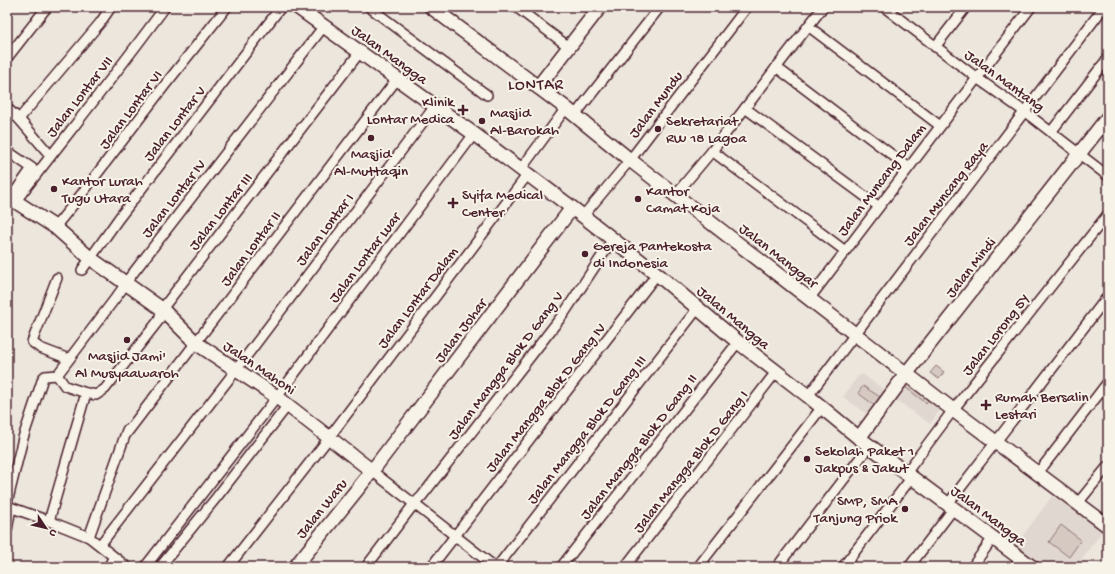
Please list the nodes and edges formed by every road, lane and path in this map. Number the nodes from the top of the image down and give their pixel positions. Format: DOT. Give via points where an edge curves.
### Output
graph roads {
  1 [pos="47,7"];
  2 [pos="111,7"];
  3 [pos="165,7"];
  4 [pos="226,7"];
  5 [pos="281,7"];
  6 [pos="297,7"];
  7 [pos="369,7"];
  8 [pos="431,7"];
  9 [pos="516,7"];
  10 [pos="600,7"];
  11 [pos="660,7"];
  12 [pos="746,7"];
  13 [pos="823,7"];
  14 [pos="884,7"];
  15 [pos="966,7"];
  16 [pos="1030,7"];
  17 [pos="1104,7"];
  18 [pos="896,10"];
  19 [pos="324,26"];
  20 [pos="808,26"];
  21 [pos="569,47"];
  22 [pos="935,47"];
  23 [pos="360,52"];
  24 [pos="7,58"];
  25 [pos="1108,58"];
  26 [pos="776,67"];
  27 [pos="397,78"];
  28 [pos="977,78"];
  29 [pos="538,87"];
  30 [pos="487,95"];
  31 [pos="435,106"];
  32 [pos="7,108"];
  33 [pos="745,108"];
  34 [pos="570,112"];
  35 [pos="1025,112"];
  36 [pos="1108,117"];
  37 [pos="19,119"];
  38 [pos="939,126"];
  39 [pos="1051,132"];
  40 [pos="474,134"];
  41 [pos="7,151"];
  42 [pos="712,151"];
  43 [pos="50,155"];
  44 [pos="1079,155"];
  45 [pos="630,160"];
  46 [pos="908,167"];
  47 [pos="524,171"];
  48 [pos="1108,176"];
  49 [pos="676,194"];
  50 [pos="11,199"];
  51 [pos="878,206"];
  52 [pos="572,208"];
  53 [pos="1108,214"];
  54 [pos="583,216"];
  55 [pos="55,227"];
  56 [pos="614,239"];
  57 [pos="844,250"];
  58 [pos="90,258"];
  59 [pos="82,270"];
  60 [pos="657,274"];
  61 [pos="57,278"];
  62 [pos="126,284"];
  63 [pos="1108,296"];
  64 [pos="808,298"];
  65 [pos="698,308"];
  66 [pos="162,309"];
  67 [pos="854,334"];
  68 [pos="738,342"];
  69 [pos="196,343"];
  70 [pos="69,359"];
  71 [pos="236,370"];
  72 [pos="776,372"];
  73 [pos="906,374"];
  74 [pos="56,376"];
  75 [pos="1108,382"];
  76 [pos="808,396"];
  77 [pos="85,397"];
  78 [pos="277,397"];
  79 [pos="288,405"];
  80 [pos="822,407"];
  81 [pos="953,410"];
  82 [pos="129,421"];
  83 [pos="126,434"];
  84 [pos="329,437"];
  85 [pos="859,438"];
  86 [pos="996,441"];
  87 [pos="870,446"];
  88 [pos="1108,466"];
  89 [pos="372,471"];
  90 [pos="1038,473"];
  91 [pos="909,475"];
  92 [pos="1078,503"];
  93 [pos="414,504"];
  94 [pos="8,506"];
  95 [pos="951,506"];
  96 [pos="49,521"];
  97 [pos="1108,526"];
  98 [pos="7,530"];
  99 [pos="454,536"];
  100 [pos="89,537"];
  101 [pos="994,538"];
  102 [pos="100,545"];
  103 [pos="114,557"];
  104 [pos="108,567"];
  105 [pos="127,567"];
  106 [pos="145,567"];
  107 [pos="160,567"];
  108 [pos="228,567"];
  109 [pos="295,567"];
  110 [pos="366,567"];
  111 [pos="431,567"];
  112 [pos="496,567"];
  113 [pos="561,567"];
  114 [pos="625,567"];
  115 [pos="698,567"];
  116 [pos="777,567"];
  117 [pos="843,567"];
  118 [pos="908,567"];
  119 [pos="972,567"];
  120 [pos="1032,567"];
  1 -- 24 [label="street"];
  2 -- 37 [label="street"];
  3 -- 43 [label="street, Jalan Lontar VII"];
  4 -- 55 [label="street, Jalan Lontar VI"];
  5 -- 58 [label="street, Jalan Lontar V"];
  6 -- 19 [label="street, Jalan Mangga"];
  7 -- 30 [label="street"];
  8 -- 29 [label="street, Jalan Manggar"];
  9 -- 21 [label="street"];
  10 -- 21 [label="street"];
  11 -- 34 [label="street, Jalan Lontar Dalam"];
  12 -- 45 [label="street, Jalan Mundu"];
  13 -- 20 [label="street"];
  14 -- 18 [label="street, Jalan Mantang"];
  15 -- 22 [label="street"];
  16 -- 28 [label="street, Jalan Muncang Dalam"];
  17 -- 35 [label="street, Jalan Muncang Raya"];
  18 -- 22 [label="street, Jalan Mantang"];
  19 -- 23 [label="street, Jalan Mangga"];
  19 -- 62 [label="street, Jalan Lontar IV"];
  20 -- 26 [label="street"];
  20 -- 38 [label="street"];
  21 -- 29 [label="street"];
  22 -- 28 [label="street, Jalan Mantang"];
  23 -- 27 [label="street, Jalan Mangga"];
  23 -- 66 [label="street, Jalan Lontar III"];
  25 -- 39 [label="street"];
  26 -- 33 [label="street"];
  26 -- 46 [label="street"];
  27 -- 31 [label="street, Jalan Mangga"];
  27 -- 69 [label="street, Jalan Lontar II"];
  28 -- 35 [label="street, Jalan Mantang"];
  28 -- 38 [label="street, Jalan Muncang Dalam"];
  29 -- 34 [label="street, Jalan Manggar"];
  31 -- 40 [label="street, Jalan Mangga"];
  31 -- 71 [label="street, Jalan Lontar I"];
  32 -- 37 [label="street"];
  33 -- 42 [label="street"];
  33 -- 51 [label="street"];
  34 -- 45 [label="street, Jalan Manggar"];
  34 -- 47 [label="street, Jalan Lontar Dalam"];
  35 -- 39 [label="street, Jalan Mantang"];
  35 -- 67 [label="street, Jalan Muncang Raya"];
  36 -- 44 [label="street, Jalan Mindi"];
  37 -- 43 [label="street"];
  38 -- 46 [label="street, Jalan Muncang Dalam"];
  39 -- 44 [label="street, Jalan Mantang"];
  40 -- 47 [label="street, Jalan Mangga"];
  40 -- 78 [label="street, Jalan Lontar Luar"];
  41 -- 50 [label="street" via="32,168"];
  42 -- 49 [label="street"];
  42 -- 57 [label="street"];
  43 -- 50 [label="street, Jalan Lontar VII"];
  44 -- 48 [label="street, Jalan Mantang"];
  44 -- 73 [label="street, Jalan Mindi"];
  45 -- 49 [label="street, Jalan Manggar"];
  45 -- 54 [label="street, Jalan Mundu"];
  46 -- 51 [label="street, Jalan Muncang Dalam"];
  47 -- 52 [label="street, Jalan Mangga"];
  47 -- 84 [label="street, Jalan Lontar Dalam"];
  49 -- 64 [label="street, Jalan Manggar"];
  50 -- 55 [label="street, Jalan Mahoni"];
  51 -- 57 [label="street, Jalan Muncang Dalam"];
  52 -- 54 [label="street, Jalan Mangga"];
  52 -- 89 [label="street, Jalan Johar"];
  53 -- 81 [label="street, Jalan Lorong 5Y"];
  54 -- 56 [label="street, Jalan Mangga"];
  55 -- 58 [label="street, Jalan Mahoni"];
  56 -- 60 [label="street, Jalan Mangga"];
  56 -- 93 [label="street, Jalan Mangga Blok D Gang V" via="565,312"];
  57 -- 64 [label="street, Jalan Muncang Dalam"];
  58 -- 59 [label="street, Jalan Lontar V"];
  58 -- 62 [label="street, Jalan Mahoni"];
  60 -- 65 [label="street, Jalan Mangga"];
  60 -- 99 [label="street, Jalan Mangga Blok D Gang IV"];
  61 -- 70 [label="street" via="32,342 40,348"];
  62 -- 66 [label="street, Jalan Mahoni"];
  62 -- 70 [label="street, Jalan Lontar IV"];
  63 -- 86 [label="street"];
  64 -- 67 [label="street, Jalan Manggar"];
  65 -- 68 [label="street, Jalan Mangga"];
  65 -- 112 [label="street, Jalan Mangga Blok D Gang III"];
  66 -- 69 [label="street, Jalan Mahoni"];
  66 -- 77 [label="street, Jalan Lontar III" via="159,320 105,389 96,396"];
  67 -- 73 [label="street, Jalan Manggar"];
  67 -- 76 [label="street, Jalan Muncang Raya"];
  68 -- 72 [label="street, Jalan Mangga"];
  68 -- 113 [label="street, Jalan Mangga Blok D Gang II"];
  69 -- 71 [label="street, Jalan Mahoni"];
  69 -- 83 [label="street, Jalan Lontar II"];
  70 -- 74 [label="street, Jalan Lontar IV"];
  71 -- 78 [label="street, Jalan Mahoni"];
  71 -- 102 [label="street, Jalan Lontar I"];
  72 -- 76 [label="street, Jalan Mangga"];
  72 -- 114 [label="street, Jalan Mangga Blok D Gang I"];
  73 -- 81 [label="street, Jalan Manggar"];
  73 -- 85 [label="street, Jalan Mindi"];
  74 -- 77 [label="street" via="65,386"];
  74 -- 94 [label="street" via="45,376 42,381 24,438"];
  75 -- 90 [label="street"];
  76 -- 80 [label="street, Jalan Mangga"];
  77 -- 96 [label="street"];
  78 -- 79 [label="street, Jalan Mahoni"];
  78 -- 106 [label="street, Jalan Lontar Luar"];
  79 -- 84 [label="street, Jalan Mahoni"];
  79 -- 107 [label="street"];
  80 -- 85 [label="street, Jalan Mangga"];
  80 -- 115 [label="street"];
  81 -- 86 [label="street, Jalan Manggar"];
  81 -- 91 [label="street, Jalan Lorong 5Y"];
  82 -- 83 [label="street"];
  83 -- 100 [label="street"];
  84 -- 89 [label="street, Jalan Mahoni"];
  84 -- 108 [label="street, Jalan Lontar Dalam"];
  85 -- 87 [label="street, Jalan Mangga"];
  86 -- 90 [label="street, Jalan Manggar"];
  86 -- 95 [label="street"];
  87 -- 91 [label="street, Jalan Mangga"];
  87 -- 116 [label="street"];
  88 -- 92 [label="street"];
  89 -- 93 [label="street, Jalan Mahoni"];
  89 -- 109 [label="street, Jalan Waru"];
  90 -- 92 [label="street, Jalan Manggar"];
  91 -- 95 [label="street, Jalan Mangga"];
  91 -- 117 [label="street, Jalan Lorong 5Y"];
  92 -- 97 [label="street, Jalan Manggar"];
  93 -- 99 [label="street, Jalan Mahoni"];
  93 -- 110 [label="street, Jalan Mangga Blok D Gang V"];
  94 -- 96 [label="street"];
  94 -- 98 [label="street"];
  95 -- 101 [label="street, Jalan Mangga"];
  95 -- 118 [label="street"];
  96 -- 100 [label="street"];
  99 -- 111 [label="street, Jalan Mangga Blok D Gang IV"];
  99 -- 112 [label="street, Jalan Mahoni"];
  100 -- 102 [label="street"];
  101 -- 119 [label="street"];
  101 -- 120 [label="street, Jalan Mangga"];
  102 -- 103 [label="street"];
  103 -- 104 [label="street"];
  103 -- 105 [label="street"];
}
